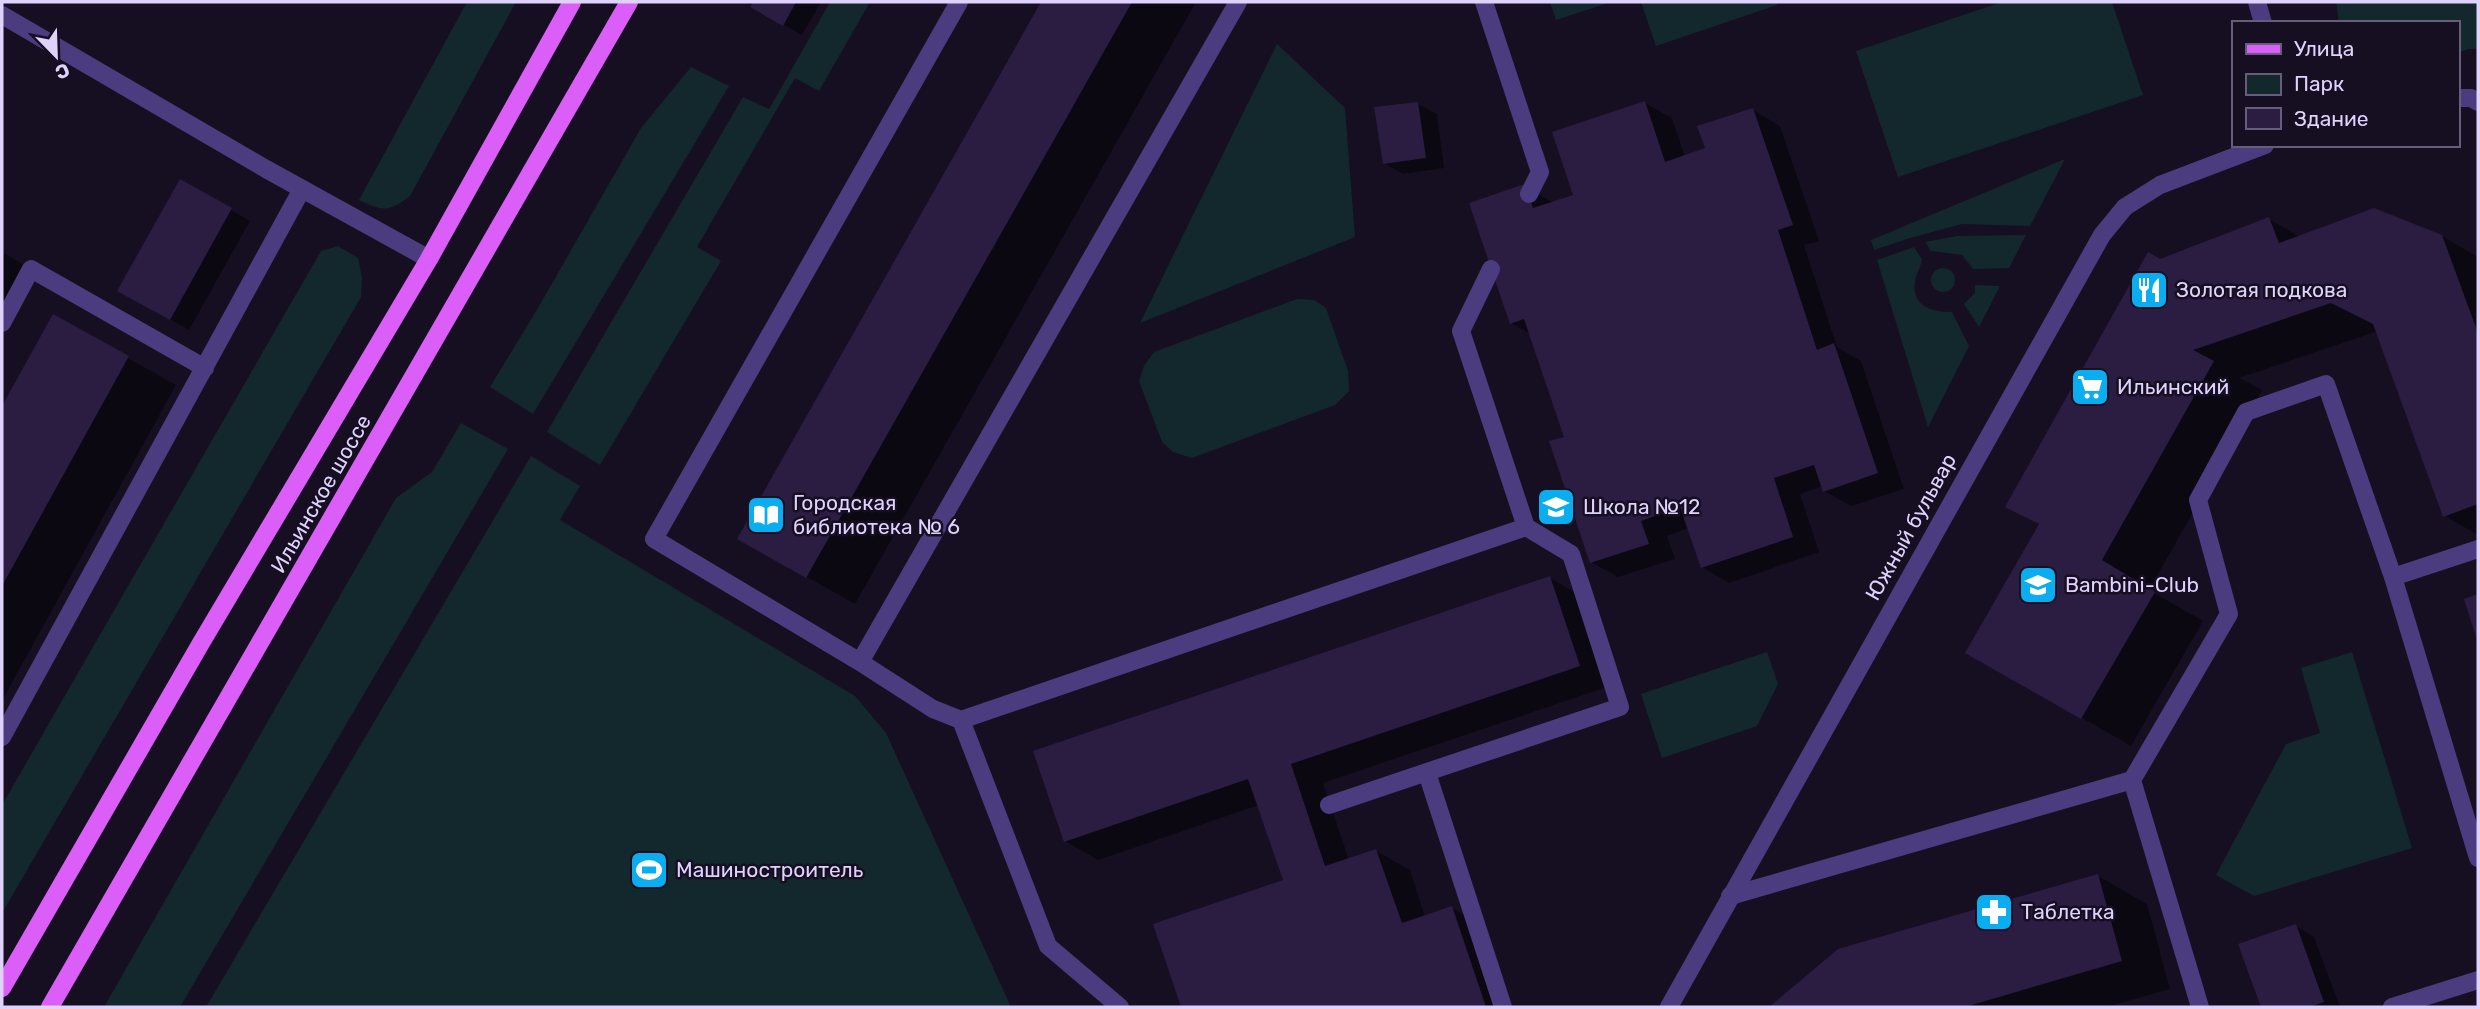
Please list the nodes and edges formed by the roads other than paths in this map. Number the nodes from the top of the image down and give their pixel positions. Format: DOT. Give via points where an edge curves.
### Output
graph roads {
  1 [pos="572,2"];
  2 [pos="629,2"];
  3 [pos="959,2"];
  4 [pos="1238,2"];
  5 [pos="1484,2"];
  6 [pos="2257,2"];
  7 [pos="2,15"];
  8 [pos="2262,21"];
  9 [pos="2459,98"];
  10 [pos="2478,102"];
  11 [pos="2260,147"];
  12 [pos="302,189"];
  13 [pos="1529,194"];
  14 [pos="429,259"];
  15 [pos="1492,269"];
  16 [pos="2,323"];
  17 [pos="205,368"];
  18 [pos="1526,527"];
  19 [pos="2478,549"];
  20 [pos="2393,576"];
  21 [pos="860,662"];
  22 [pos="961,720"];
  23 [pos="2,737"];
  24 [pos="1427,773"];
  25 [pos="2133,780"];
  26 [pos="1329,805"];
  27 [pos="2478,858"];
  28 [pos="1730,896"];
  29 [pos="2478,980"];
  30 [pos="2,988"];
  31 [pos="50,1007"];
  32 [pos="1120,1007"];
  33 [pos="1503,1007"];
  34 [pos="1669,1007"];
  35 [pos="2200,1007"];
  36 [pos="2392,1007"];
  1 -- 14 [label="main road, Ильинское шоссе"];
  2 -- 31 [label="main road, Ильинское шоссе"];
  3 -- 21 [label="street" via="654,539"];
  4 -- 21 [label="street"];
  5 -- 13 [label="street" via="1540,172"];
  6 -- 8 [label="street"];
  7 -- 12 [label="street"];
  9 -- 10 [label="street"];
  11 -- 28 [label="street, Южный бульвар" via="2161,185 2125,207 2102,234"];
  12 -- 14 [label="street"];
  12 -- 17 [label="street"];
  14 -- 30 [label="main road, Ильинское шоссе"];
  15 -- 18 [label="street" via="1461,331"];
  16 -- 17 [label="street" via="31,269"];
  17 -- 23 [label="street"];
  18 -- 22 [label="street"];
  18 -- 24 [label="street" via="1570,554 1620,707"];
  19 -- 20 [label="street"];
  20 -- 25 [label="street" via="2326,384 2246,412 2198,500 2229,614"];
  20 -- 27 [label="street"];
  21 -- 22 [label="street" via="933,709"];
  22 -- 32 [label="street" via="1048,946"];
  24 -- 26 [label="street"];
  24 -- 33 [label="street"];
  25 -- 28 [label="street"];
  25 -- 35 [label="street"];
  28 -- 34 [label="street, Южный бульвар"];
  29 -- 36 [label="street"];
}
